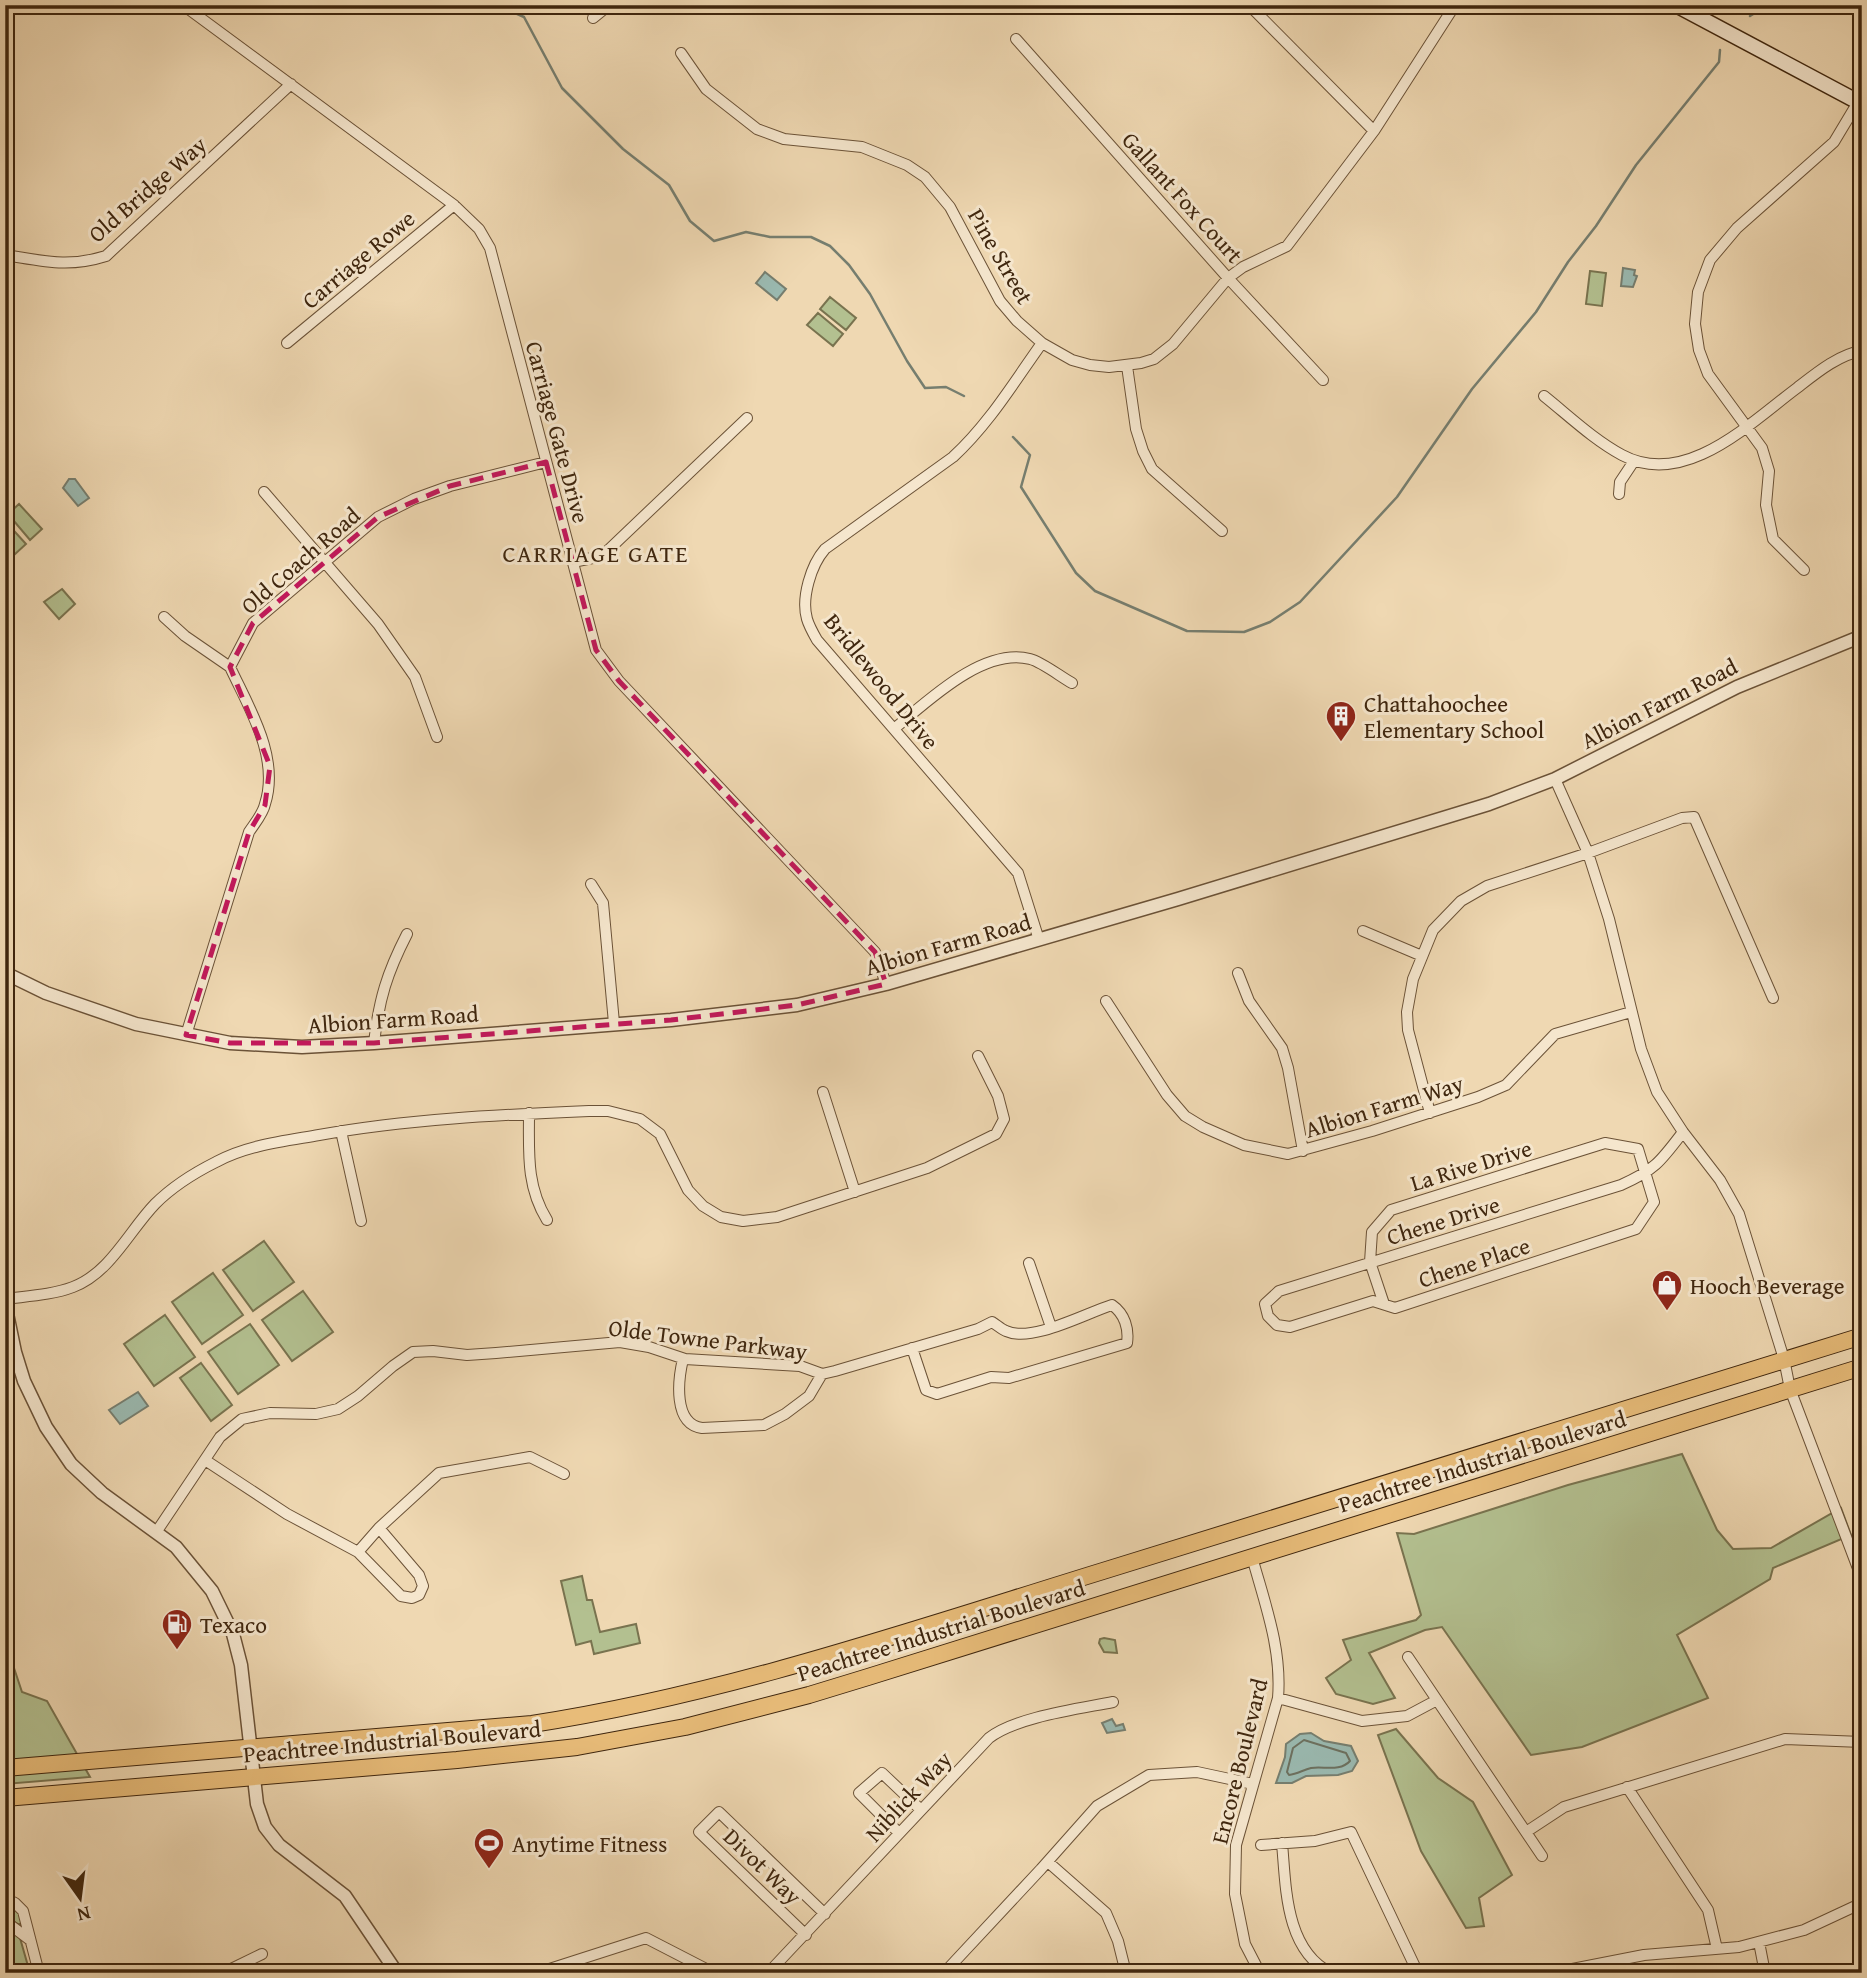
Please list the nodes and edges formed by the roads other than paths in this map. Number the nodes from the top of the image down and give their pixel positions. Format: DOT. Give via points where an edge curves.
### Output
graph roads {
  1 [pos="183,5"];
  2 [pos="609,5"];
  3 [pos="1249,5"];
  4 [pos="1455,5"];
  5 [pos="1676,5"];
  6 [pos="593,18"];
  7 [pos="1016,39"];
  8 [pos="681,53"];
  9 [pos="291,84"];
  10 [pos="1860,103"];
  11 [pos="1374,131"];
  12 [pos="454,205"];
  13 [pos="5,255"];
  14 [pos="1228,278"];
  15 [pos="287,343"];
  16 [pos="1042,343"];
  17 [pos="1862,351"];
  18 [pos="1127,366"];
  19 [pos="1323,380"];
  20 [pos="1545,396"];
  21 [pos="747,418"];
  22 [pos="1746,426"];
  23 [pos="1634,461"];
  24 [pos="546,462"];
  25 [pos="264,492"];
  26 [pos="1619,494"];
  27 [pos="1222,531"];
  28 [pos="327,562"];
  29 [pos="573,562"];
  30 [pos="1804,570"];
  31 [pos="163,617"];
  32 [pos="1862,636"];
  33 [pos="230,667"];
  34 [pos="1072,683"];
  35 [pos="895,728"];
  36 [pos="437,737"];
  37 [pos="1555,779"];
  38 [pos="1588,853"];
  39 [pos="591,884"];
  40 [pos="1363,931"];
  41 [pos="407,934"];
  42 [pos="1039,940"];
  43 [pos="1422,956"];
  44 [pos="5,973"];
  45 [pos="1238,973"];
  46 [pos="886,984"];
  47 [pos="1773,998"];
  48 [pos="1106,1001"];
  49 [pos="1631,1012"];
  50 [pos="614,1023"];
  51 [pos="186,1035"];
  52 [pos="374,1043"];
  53 [pos="978,1056"];
  54 [pos="823,1091"];
  55 [pos="529,1113"];
  56 [pos="1430,1113"];
  57 [pos="341,1131"];
  58 [pos="1683,1132"];
  59 [pos="1303,1151"];
  60 [pos="1647,1173"];
  61 [pos="855,1192"];
  62 [pos="547,1220"];
  63 [pos="361,1221"];
  64 [pos="1370,1262"];
  65 [pos="1030,1263"];
  66 [pos="5,1301"];
  67 [pos="1384,1304"];
  68 [pos="1268,1316"];
  69 [pos="1051,1328"];
  70 [pos="1862,1336"];
  71 [pos="912,1348"];
  72 [pos="8,1354"];
  73 [pos="683,1359"];
  74 [pos="1784,1359"];
  75 [pos="1862,1367"];
  76 [pos="821,1374"];
  77 [pos="1790,1389"];
  78 [pos="205,1460"];
  79 [pos="564,1474"];
  80 [pos="379,1528"];
  81 [pos="157,1531"];
  82 [pos="358,1552"];
  83 [pos="1252,1557"];
  84 [pos="1862,1578"];
  85 [pos="1408,1657"];
  86 [pos="1278,1698"];
  87 [pos="1437,1700"];
  88 [pos="1113,1702"];
  89 [pos="1862,1742"];
  90 [pos="250,1747"];
  91 [pos="5,1768"];
  92 [pos="254,1776"];
  93 [pos="1253,1784"];
  94 [pos="1627,1787"];
  95 [pos="5,1798"];
  96 [pos="920,1809"];
  97 [pos="1526,1832"];
  98 [pos="899,1833"];
  99 [pos="1282,1843"];
  100 [pos="1261,1845"];
  101 [pos="1542,1856"];
  102 [pos="1048,1862"];
  103 [pos="5,1898"];
  104 [pos="1862,1903"];
  105 [pos="825,1914"];
  106 [pos="5,1922"];
  107 [pos="806,1934"];
  108 [pos="30,1940"];
  109 [pos="1759,1942"];
  110 [pos="1717,1949"];
  111 [pos="262,1954"];
  112 [pos="39,1973"];
  113 [pos="223,1973"];
  114 [pos="397,1973"];
  115 [pos="537,1973"];
  116 [pos="714,1973"];
  117 [pos="764,1973"];
  118 [pos="944,1973"];
  119 [pos="1126,1973"];
  120 [pos="1260,1973"];
  121 [pos="1331,1973"];
  122 [pos="1418,1973"];
  123 [pos="1552,1973"];
  124 [pos="1765,1973"];
  1 -- 9 [label="street, Carriage Gate Drive"];
  2 -- 6 [label="street"];
  3 -- 11 [label="street"];
  4 -- 11 [label="street, Pine Street"];
  5 -- 10 [label="main road"];
  7 -- 14 [label="street, Gallant Fox Court"];
  8 -- 16 [label="street, Pine Street" via="706,89 757,129 784,139 862,147 925,177 950,207 1000,301"];
  9 -- 12 [label="street, Carriage Gate Drive"];
  9 -- 13 [label="street, Old Bridge Way" via="106,256 83,263 59,263"];
  10 -- 22 [label="street" via="1834,142 1737,228 1710,260 1698,292 1695,324 1699,350 1708,374"];
  11 -- 14 [label="street, Pine Street" via="1287,246"];
  12 -- 15 [label="street, Carriage Rowe"];
  12 -- 24 [label="street, Carriage Gate Drive" via="479,229 490,248"];
  14 -- 18 [label="street, Pine Street" via="1173,344 1154,359"];
  14 -- 19 [label="street, Gallant Fox Court"];
  16 -- 18 [label="street, Pine Street" via="1090,365"];
  16 -- 35 [label="street, Bridlewood Drive" via="969,442 832,543 813,566 805,605 810,628"];
  17 -- 22 [label="street" via="1821,370"];
  18 -- 27 [label="street" via="1136,429 1152,469"];
  20 -- 23 [label="street" via="1601,442"];
  21 -- 29 [label="street" via="602,556"];
  22 -- 23 [label="street" via="1718,446 1679,463"];
  22 -- 30 [label="street" via="1762,448 1769,471 1766,505 1773,539"];
  23 -- 26 [label="street" via="1619,482"];
  24 -- 28 [label="street, Old Coach Road" via="414,499 378,517"];
  24 -- 29 [label="street, Carriage Gate Drive"];
  25 -- 28 [label="street"];
  28 -- 33 [label="street, Old Coach Road" via="253,623"];
  28 -- 36 [label="street" via="415,677"];
  29 -- 46 [label="street, Carriage Gate Drive" via="596,650 619,681 874,952"];
  31 -- 33 [label="street"];
  32 -- 37 [label="street, Albion Farm Road" via="1737,687"];
  33 -- 51 [label="street" via="270,766 265,805 249,832"];
  34 -- 35 [label="street" via="1030,659 998,658 949,682"];
  35 -- 42 [label="street, Bridlewood Drive" via="1018,873"];
  37 -- 38 [label="street"];
  37 -- 42 [label="street, Albion Farm Road" via="1489,804"];
  38 -- 43 [label="street" via="1487,886 1461,901 1433,930"];
  38 -- 47 [label="street" via="1694,817"];
  38 -- 49 [label="street"];
  39 -- 50 [label="street" via="603,902"];
  40 -- 43 [label="street"];
  41 -- 52 [label="street" via="380,996"];
  42 -- 46 [label="street, Albion Farm Road"];
  43 -- 56 [label="street" via="1407,1012"];
  44 -- 51 [label="street, Albion Farm Road" via="123,1020"];
  45 -- 59 [label="street" via="1250,1001 1282,1048"];
  46 -- 50 [label="street, Albion Farm Road" via="797,1005"];
  48 -- 59 [label="street, Albion Farm Way" via="1185,1116 1244,1145 1288,1154"];
  49 -- 56 [label="street, Albion Farm Way" via="1555,1034 1506,1085"];
  49 -- 58 [label="street" via="1657,1092"];
  50 -- 52 [label="street, Albion Farm Road"];
  51 -- 52 [label="street, Albion Farm Road" via="230,1043"];
  53 -- 61 [label="street" via="1004,1119 996,1133 927,1168"];
  54 -- 61 [label="street"];
  55 -- 57 [label="street"];
  55 -- 61 [label="street" via="608,1111 640,1119 660,1134 688,1190 722,1217 743,1222 777,1217"];
  55 -- 62 [label="street" via="529,1176"];
  56 -- 59 [label="street, Albion Farm Way"];
  57 -- 63 [label="street"];
  57 -- 66 [label="street" via="254,1147 218,1160 180,1182 155,1204 92,1276 51,1293"];
  58 -- 60 [label="street"];
  58 -- 74 [label="street" via="1739,1214"];
  60 -- 64 [label="street, Chene Drive"];
  60 -- 64 [label="street, La Rive Drive" via="1638,1149 1605,1143 1391,1210 1372,1232"];
  60 -- 67 [label="street, Chene Place" via="1654,1202 1636,1229 1395,1308"];
  64 -- 67 [label="street, La Rive Drive"];
  64 -- 68 [label="street, Chene Drive" via="1279,1291 1265,1304"];
  65 -- 69 [label="street"];
  66 -- 72 [label="street"];
  67 -- 68 [label="street, Chene Place" via="1373,1301 1290,1327 1277,1325"];
  69 -- 71 [label="street, Olde Towne Parkway" via="1020,1335 992,1322"];
  69 -- 71 [label="street, Olde Towne Parkway" via="1112,1305 1128,1326 1127,1343 937,1394 926,1390"];
  70 -- 74 [label="highway, Peachtree Industrial Boulevard"];
  71 -- 76 [label="street, Olde Towne Parkway"];
  72 -- 81 [label="street" via="71,1464 102,1493"];
  73 -- 76 [label="street, Olde Towne Parkway" via="800,1366"];
  73 -- 76 [label="street" via="679,1385 685,1420 702,1428 764,1425 809,1396"];
  73 -- 78 [label="street, Olde Towne Parkway" via="620,1342 486,1354 413,1352 338,1409 242,1419 220,1437"];
  74 -- 77 [label="street"];
  74 -- 90 [label="highway, Peachtree Industrial Boulevard" via="702,1691 532,1724"];
  75 -- 77 [label="highway, Peachtree Industrial Boulevard"];
  77 -- 83 [label="highway, Peachtree Industrial Boulevard"];
  77 -- 84 [label="street"];
  78 -- 81 [label="street, Olde Towne Parkway"];
  78 -- 82 [label="street" via="287,1514"];
  79 -- 80 [label="street" via="530,1457 439,1473"];
  80 -- 82 [label="street"];
  80 -- 82 [label="street" via="419,1575 423,1586 419,1595 401,1596"];
  81 -- 90 [label="street" via="176,1546 212,1591 233,1634"];
  83 -- 86 [label="street, Encore Boulevard" via="1274,1634 1280,1673"];
  83 -- 92 [label="highway, Peachtree Industrial Boulevard" via="809,1695 685,1727 547,1751"];
  85 -- 87 [label="street"];
  86 -- 87 [label="street" via="1362,1721 1407,1716"];
  86 -- 93 [label="street, Encore Boulevard"];
  87 -- 97 [label="street"];
  88 -- 96 [label="street, Niblick Way" via="998,1731"];
  89 -- 94 [label="street" via="1785,1739"];
  90 -- 91 [label="highway, Peachtree Industrial Boulevard"];
  90 -- 92 [label="street"];
  92 -- 95 [label="highway, Peachtree Industrial Boulevard"];
  92 -- 114 [label="street" via="265,1827 279,1844 345,1896"];
  93 -- 102 [label="street" via="1197,1772 1149,1775 1097,1806"];
  93 -- 120 [label="street, Encore Boulevard" via="1236,1845 1235,1894 1245,1944"];
  94 -- 97 [label="street" via="1564,1807"];
  94 -- 110 [label="street" via="1708,1910"];
  96 -- 98 [label="street, Niblick Way"];
  96 -- 98 [label="street" via="882,1773 859,1793"];
  97 -- 101 [label="street"];
  98 -- 105 [label="street, Niblick Way"];
  99 -- 100 [label="street"];
  99 -- 121 [label="street" via="1288,1910 1304,1947 1319,1967"];
  99 -- 122 [label="street" via="1351,1832"];
  102 -- 118 [label="street"];
  102 -- 119 [label="street" via="1106,1913"];
  103 -- 108 [label="street" via="23,1911"];
  104 -- 109 [label="street" via="1804,1930"];
  105 -- 107 [label="street, Niblick Way"];
  105 -- 107 [label="street, Divot Way" via="719,1812 705,1825 699,1832"];
  106 -- 108 [label="street"];
  107 -- 117 [label="street, Niblick Way"];
  108 -- 112 [label="street"];
  109 -- 110 [label="street"];
  109 -- 124 [label="street"];
  110 -- 123 [label="street" via="1644,1955"];
  111 -- 113 [label="street"];
  115 -- 116 [label="street" via="646,1938"];
}
